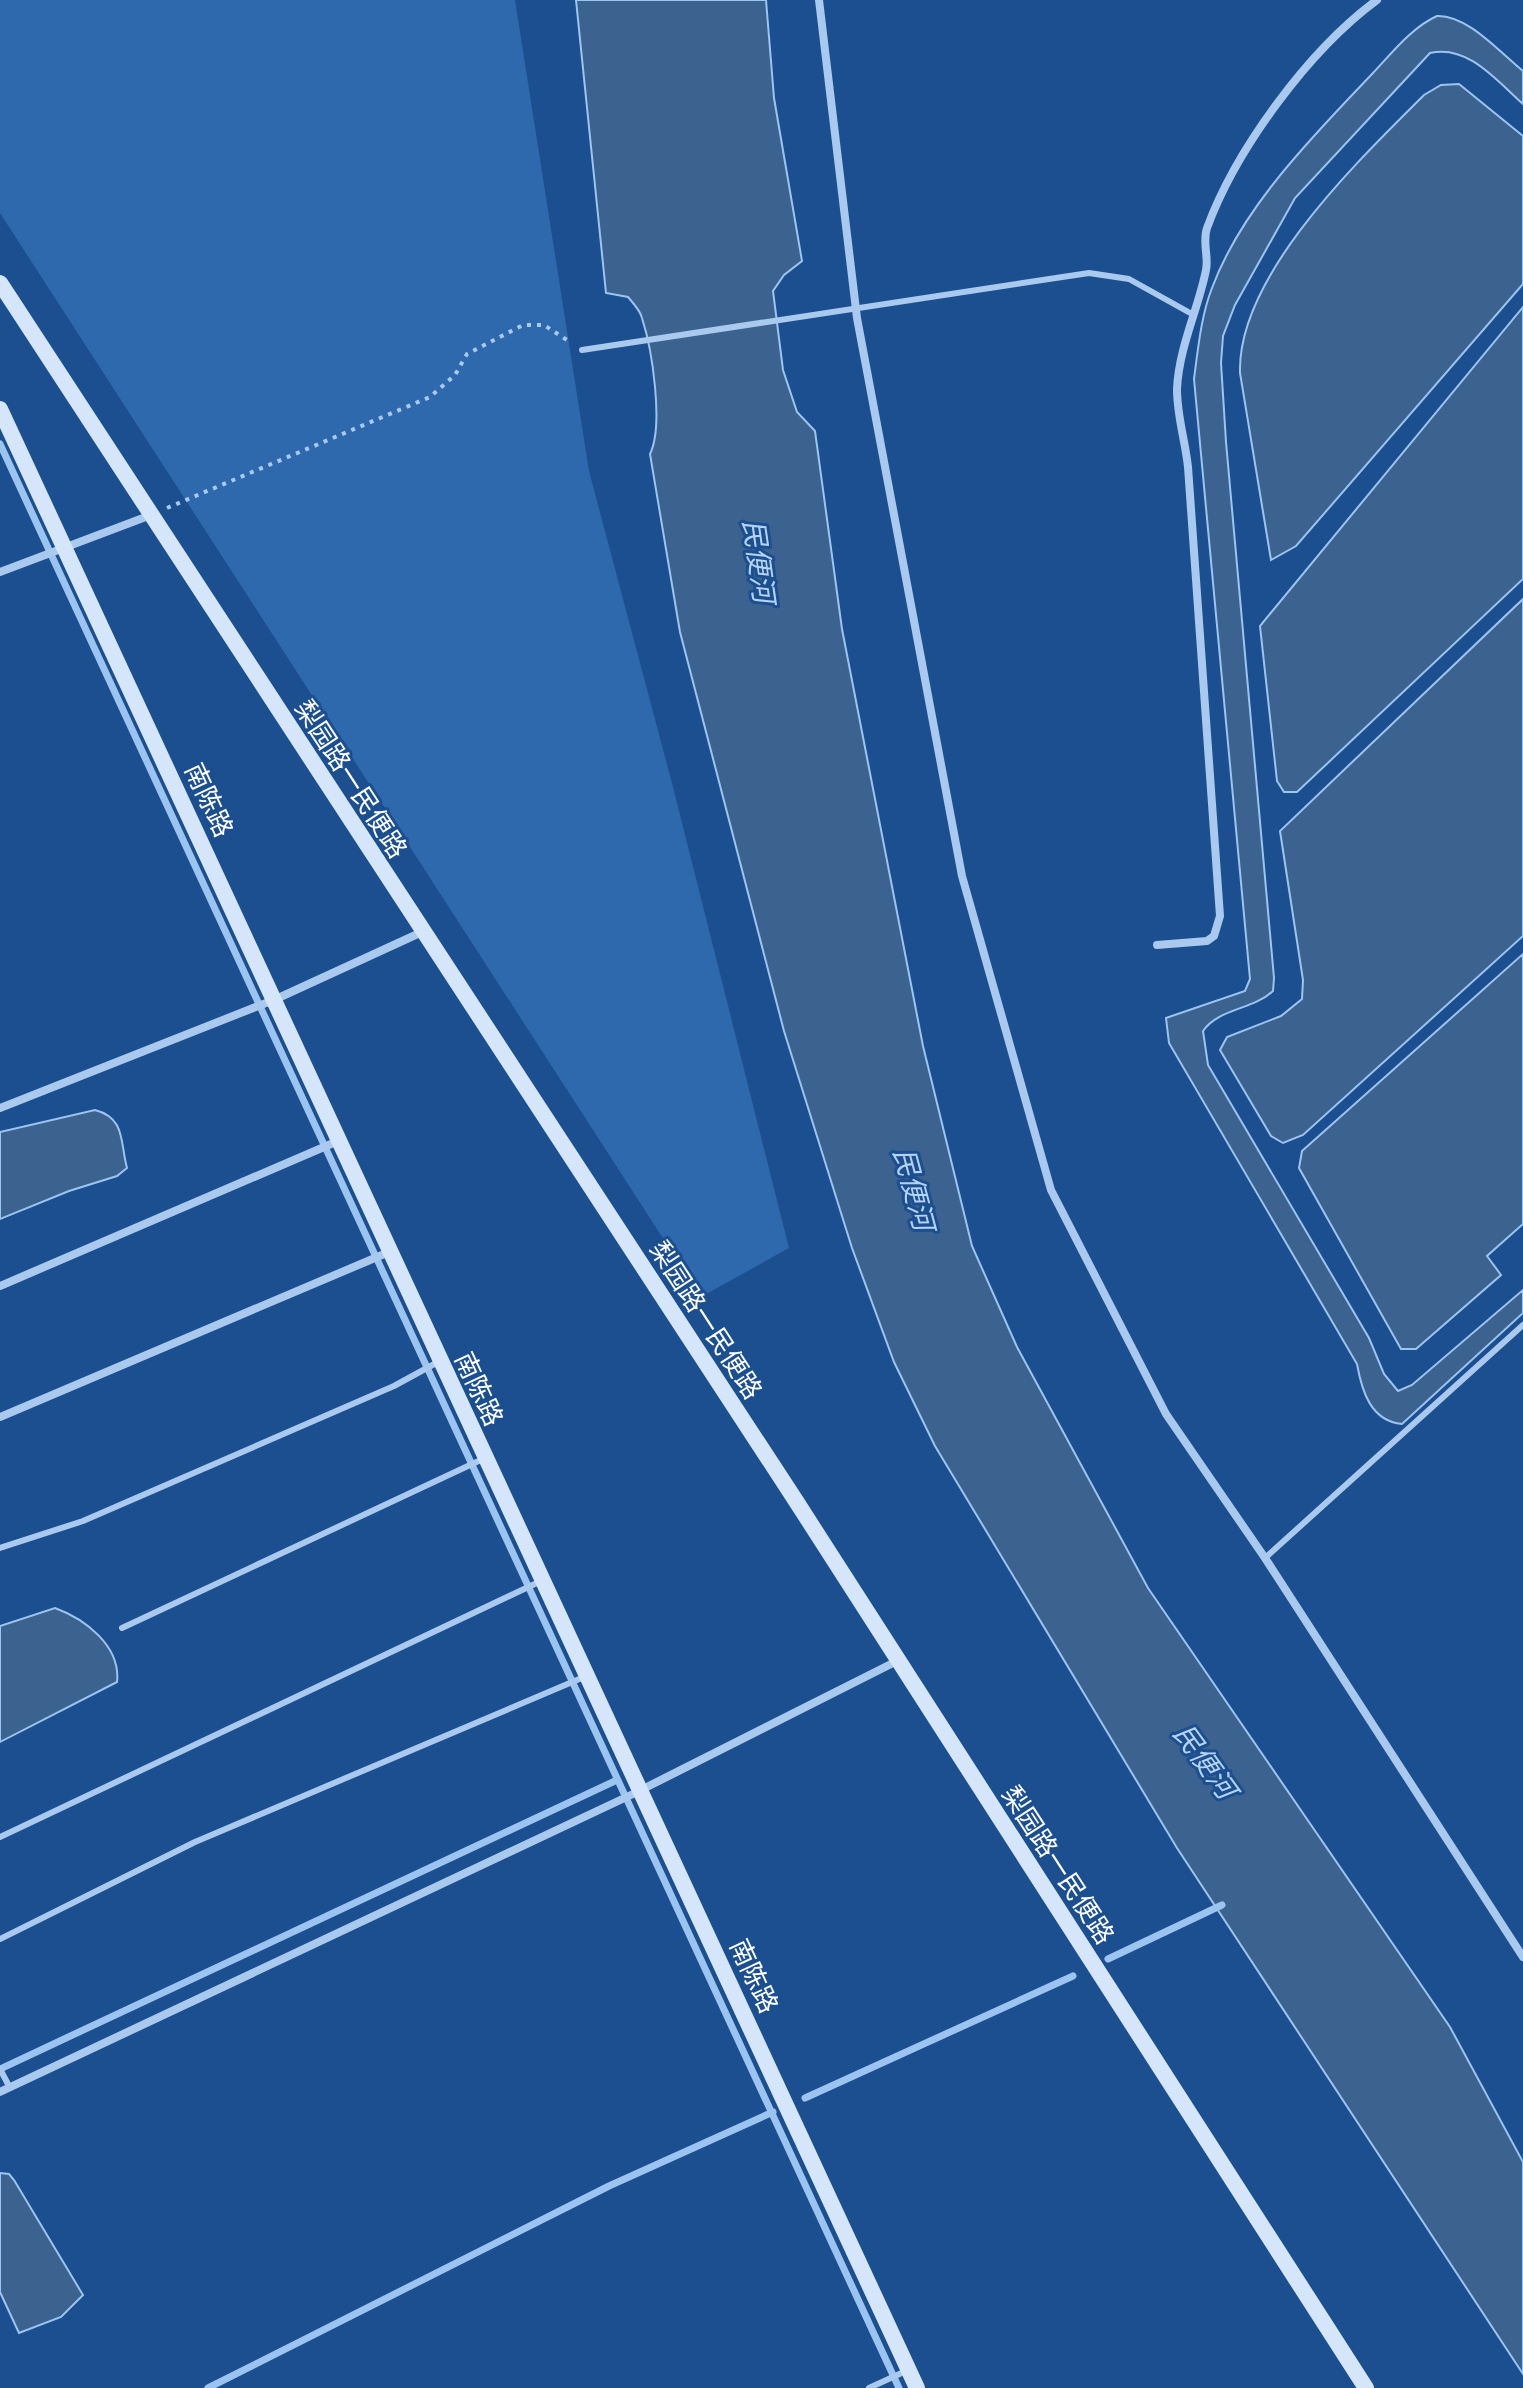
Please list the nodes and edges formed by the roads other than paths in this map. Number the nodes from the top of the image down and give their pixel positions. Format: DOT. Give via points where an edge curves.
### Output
graph roads {
  1 [pos="819,0"];
  2 [pos="1377,0"];
  3 [pos="0,283"];
  4 [pos="856,311"];
  5 [pos="1192,314"];
  6 [pos="582,350"];
  7 [pos="0,409"];
  8 [pos="151,515"];
  9 [pos="62,551"];
  10 [pos="0,572"];
  11 [pos="422,932"];
  12 [pos="1157,945"];
  13 [pos="272,1001"];
  14 [pos="0,1108"];
  15 [pos="335,1142"];
  16 [pos="386,1253"];
  17 [pos="0,1286"];
  18 [pos="1523,1325"];
  19 [pos="437,1363"];
  20 [pos="0,1417"];
  21 [pos="482,1460"];
  22 [pos="0,1548"];
  23 [pos="1265,1558"];
  24 [pos="539,1582"];
  25 [pos="122,1628"];
  26 [pos="897,1661"];
  27 [pos="584,1678"];
  28 [pos="638,1792"];
  29 [pos="0,1837"];
  30 [pos="0,1939"];
  31 [pos="1523,1957"];
  32 [pos="0,2069"];
  33 [pos="10,2088"];
  34 [pos="0,2092"];
  35 [pos="905,2371"];
  36 [pos="869,2388"];
  37 [pos="917,2388"];
  38 [pos="1366,2388"];
  1 -- 4 [label="street"];
  2 -- 5 [label="street" via="1302,75 1237,169 1206,232 1207,268"];
  3 -- 8 [label="main road, 梨园路一民便路"];
  4 -- 5 [label="lane" via="1089,273 1129,279"];
  4 -- 6 [label="lane"];
  4 -- 23 [label="street" via="962,876 1051,1190 1166,1414"];
  5 -- 12 [label="street" via="1180,364 1178,410 1188,467 1220,916 1207,941"];
  7 -- 9 [label="main road, 南陈路"];
  8 -- 9 [label="street"];
  8 -- 11 [label="main road, 梨园路一民便路"];
  9 -- 10 [label="street"];
  9 -- 13 [label="main road, 南陈路"];
  11 -- 13 [label="street"];
  11 -- 26 [label="main road, 梨园路一民便路"];
  13 -- 14 [label="street"];
  13 -- 15 [label="main road, 南陈路"];
  15 -- 16 [label="main road, 南陈路"];
  15 -- 17 [label="street"];
  16 -- 19 [label="main road, 南陈路"];
  16 -- 20 [label="street"];
  18 -- 23 [label="lane"];
  19 -- 21 [label="main road, 南陈路"];
  19 -- 22 [label="lane" via="83,1521"];
  21 -- 24 [label="main road, 南陈路"];
  21 -- 25 [label="lane"];
  23 -- 31 [label="street"];
  24 -- 27 [label="main road, 南陈路"];
  24 -- 29 [label="lane"];
  26 -- 28 [label="street"];
  26 -- 38 [label="main road, 梨园路一民便路"];
  27 -- 28 [label="main road, 南陈路"];
  27 -- 30 [label="lane" via="195,1842"];
  28 -- 33 [label="street"];
  28 -- 35 [label="main road, 南陈路"];
  32 -- 33 [label="lane"];
  33 -- 34 [label="street"];
  35 -- 36 [label="lane"];
  35 -- 37 [label="main road, 南陈路"];
}
